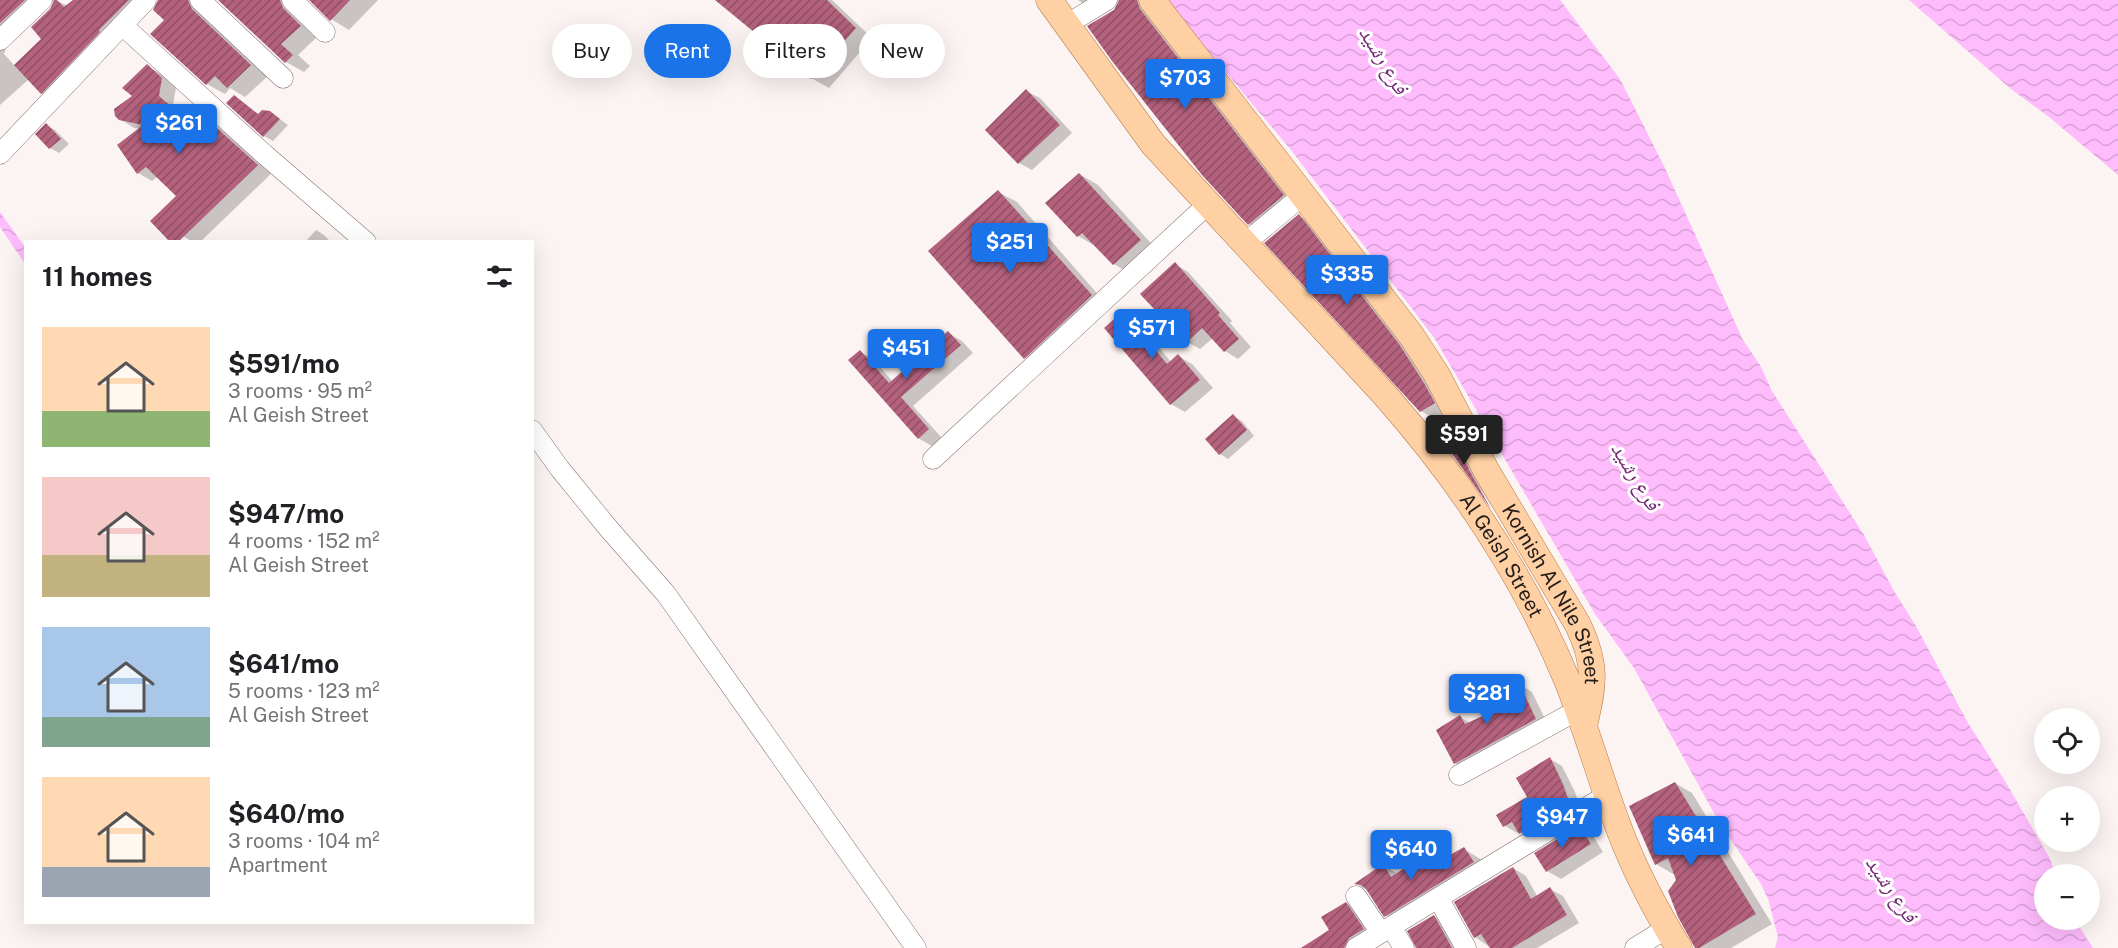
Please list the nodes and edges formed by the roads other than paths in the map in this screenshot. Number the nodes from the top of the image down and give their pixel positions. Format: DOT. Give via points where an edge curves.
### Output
graph roads {
  1 [pos="42,0"];
  2 [pos="146,0"];
  3 [pos="200,0"];
  4 [pos="292,0"];
  5 [pos="1049,0"];
  6 [pos="1107,0"];
  7 [pos="1152,0"];
  8 [pos="123,25"];
  9 [pos="1066,25"];
  10 [pos="325,32"];
  11 [pos="0,40"];
  12 [pos="283,78"];
  13 [pos="0,154"];
  14 [pos="1303,195"];
  15 [pos="1208,204"];
  16 [pos="364,240"];
  17 [pos="1244,244"];
  18 [pos="534,433"];
  19 [pos="933,459"];
  20 [pos="1581,718"];
  21 [pos="1459,775"];
  22 [pos="1607,795"];
  23 [pos="1356,896"];
  24 [pos="1438,898"];
  25 [pos="1673,938"];
  26 [pos="1374,939"];
  27 [pos="916,948"];
  28 [pos="1404,948"];
  29 [pos="1466,948"];
  30 [pos="1635,948"];
  1 -- 11 [label="street"];
  2 -- 8 [label="street"];
  3 -- 12 [label="street"];
  4 -- 10 [label="street"];
  5 -- 9 [label="main road, Al Geish Street"];
  6 -- 9 [label="street"];
  7 -- 14 [label="main road, Kornish Al Nile Street"];
  8 -- 13 [label="street"];
  8 -- 16 [label="street"];
  9 -- 15 [label="main road, Al Geish Street" via="1153,144"];
  14 -- 17 [label="street"];
  14 -- 20 [label="main road, Kornish Al Nile Street" via="1424,355 1486,470 1578,625 1592,659 1593,675 1592,692"];
  15 -- 17 [label="main road, Al Geish Street"];
  15 -- 19 [label="street"];
  17 -- 20 [label="main road, Al Geish Street" via="1384,394 1452,477 1525,592"];
  18 -- 27 [label="street" via="666,594"];
  20 -- 21 [label="street"];
  20 -- 22 [label="main road, Al Geish Street"];
  22 -- 24 [label="street"];
  22 -- 25 [label="main road, Al Geish Street" via="1630,856"];
  23 -- 26 [label="street"];
  24 -- 26 [label="street"];
  24 -- 29 [label="street"];
  25 -- 30 [label="street"];
  26 -- 28 [label="street"];
}
